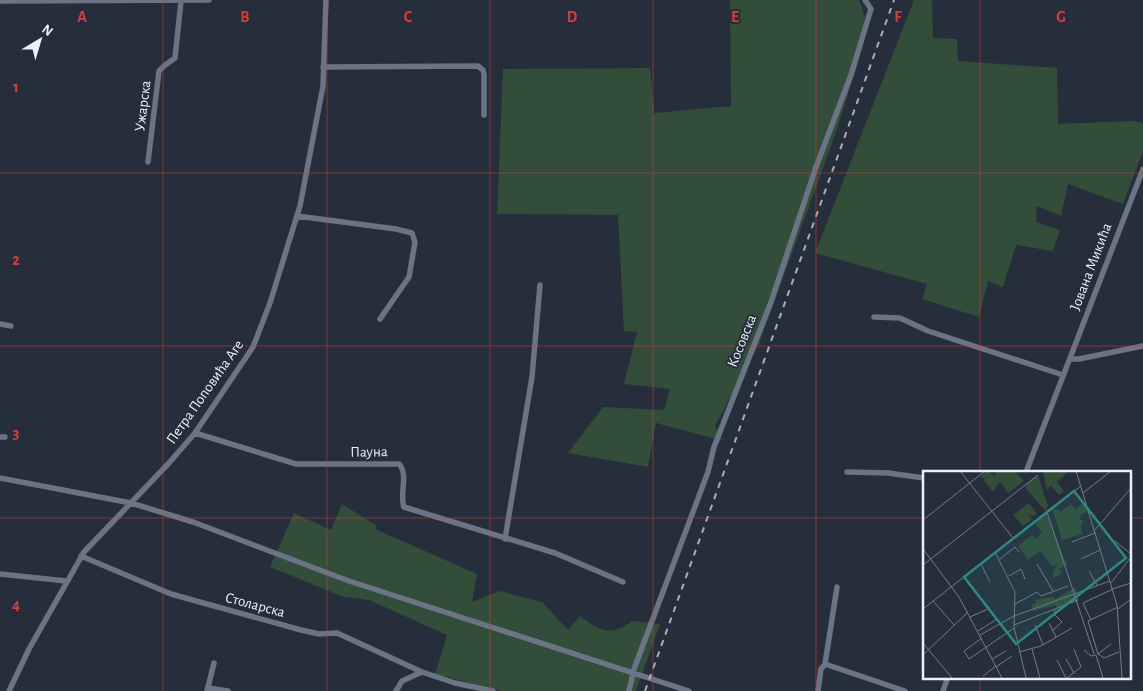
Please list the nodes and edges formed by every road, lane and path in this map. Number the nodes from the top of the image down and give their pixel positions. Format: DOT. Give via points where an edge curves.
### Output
graph roads {
  1 [pos="209,0"];
  2 [pos="326,0"];
  3 [pos="865,0"];
  4 [pos="0,1"];
  5 [pos="181,1"];
  6 [pos="323,66"];
  7 [pos="484,115"];
  8 [pos="148,162"];
  9 [pos="1143,169"];
  10 [pos="297,216"];
  11 [pos="540,285"];
  12 [pos="874,317"];
  13 [pos="380,319"];
  14 [pos="0,324"];
  15 [pos="11,326"];
  16 [pos="1143,346"];
  17 [pos="1070,359"];
  18 [pos="1063,375"];
  19 [pos="195,433"];
  20 [pos="1026,471"];
  21 [pos="847,472"];
  22 [pos="0,478"];
  23 [pos="923,478"];
  24 [pos="131,503"];
  25 [pos="505,539"];
  26 [pos="81,556"];
  27 [pos="0,574"];
  28 [pos="66,581"];
  29 [pos="623,582"];
  30 [pos="837,586"];
  31 [pos="214,663"];
  32 [pos="825,664"];
  33 [pos="422,672"];
  34 [pos="948,678"];
  35 [pos="207,690"];
  36 [pos="9,691"];
  37 [pos="228,691"];
  38 [pos="396,691"];
  39 [pos="493,691"];
  40 [pos="628,691"];
  41 [pos="689,691"];
  42 [pos="818,691"];
  43 [pos="905,691"];
  44 [pos="943,691"];
  1 -- 5 [label="street"];
  2 -- 6 [label="street, Петра Поповића Аге"];
  3 -- 40 [label="street, Косовска" via="871,9 851,75"];
  4 -- 5 [label="street"];
  5 -- 8 [label="street, Ужарска" via="175,58 160,71"];
  6 -- 7 [label="street" via="478,66 484,74"];
  6 -- 10 [label="street, Петра Поповића Аге" via="323,86"];
  9 -- 17 [label="street, Јована Микића"];
  10 -- 13 [label="street" via="412,233 415,242 410,274"];
  10 -- 19 [label="street, Петра Поповића Аге" via="253,347"];
  11 -- 25 [label="street" via="532,377"];
  12 -- 18 [label="street" via="900,318 928,331"];
  14 -- 15 [label="street"];
  16 -- 17 [label="street"];
  17 -- 18 [label="street, Јована Микића"];
  18 -- 20 [label="street, Јована Микића"];
  19 -- 24 [label="street, Петра Поповића Аге"];
  19 -- 25 [label="street, Пауна" via="296,464 399,464 404,474 404,507"];
  21 -- 23 [label="street"];
  22 -- 24 [label="street"];
  24 -- 26 [label="street, Петра Поповића Аге"];
  24 -- 41 [label="street" via="193,522 358,584"];
  25 -- 29 [label="street, Пауна" via="555,552"];
  26 -- 28 [label="street, Петра Поповића Аге"];
  26 -- 33 [label="street, Столарска" via="171,594 301,630 337,633"];
  27 -- 28 [label="street"];
  28 -- 36 [label="street, Петра Поповића Аге"];
  30 -- 32 [label="street"];
  31 -- 35 [label="street"];
  32 -- 42 [label="street" via="821,669"];
  32 -- 43 [label="street"];
  33 -- 38 [label="street" via="402,681"];
  33 -- 39 [label="street, Столарска"];
  34 -- 44 [label="street"];
  35 -- 37 [label="street"];
}
